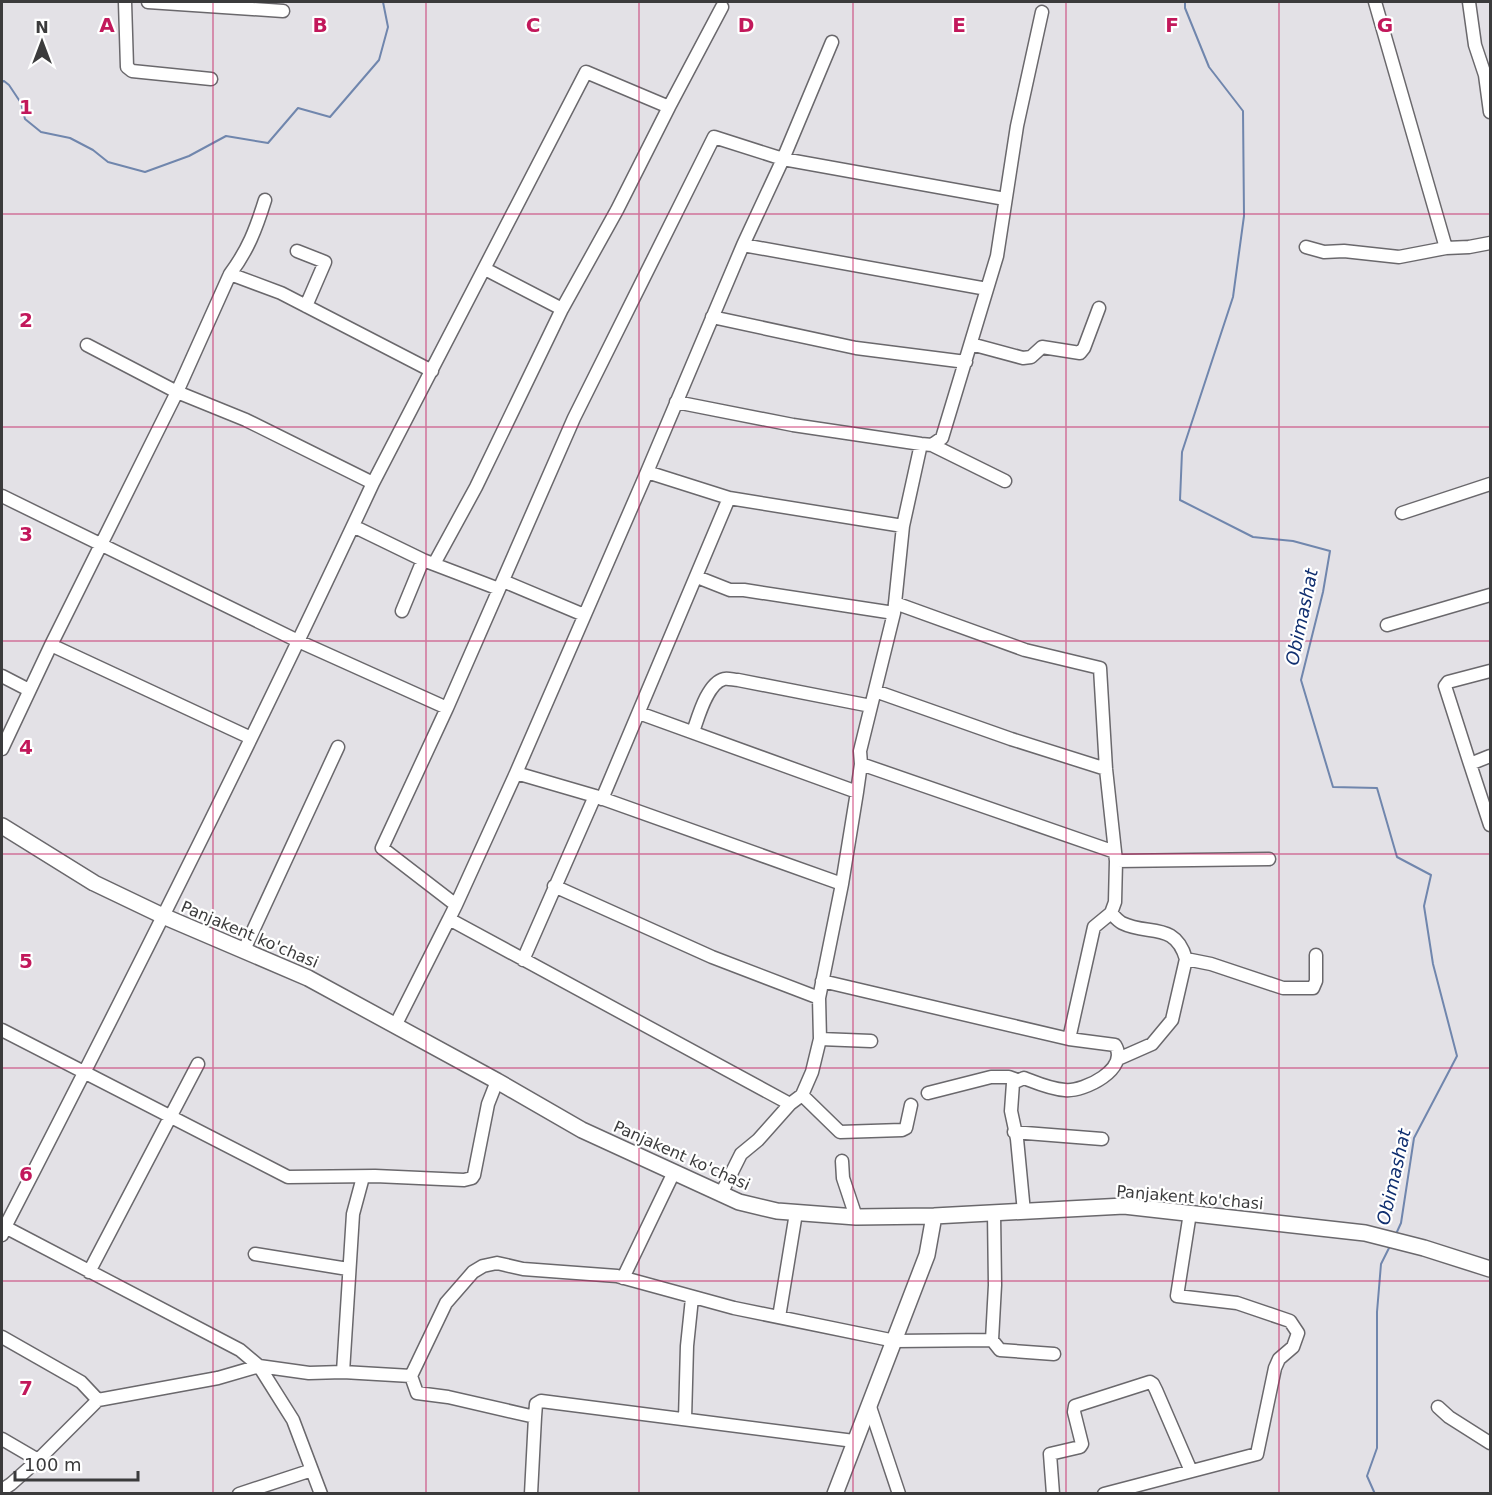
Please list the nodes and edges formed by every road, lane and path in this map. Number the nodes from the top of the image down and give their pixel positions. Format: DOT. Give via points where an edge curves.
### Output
graph roads {
  1 [pos="125,2"];
  2 [pos="148,2"];
  3 [pos="1375,2"];
  4 [pos="1469,2"];
  5 [pos="722,7"];
  6 [pos="283,11"];
  7 [pos="1042,12"];
  8 [pos="832,42"];
  9 [pos="211,79"];
  10 [pos="669,107"];
  11 [pos="1491,112"];
  12 [pos="783,159"];
  13 [pos="1005,199"];
  14 [pos="265,200"];
  15 [pos="1491,243"];
  16 [pos="743,245"];
  17 [pos="1306,247"];
  18 [pos="1446,248"];
  19 [pos="297,251"];
  20 [pos="485,269"];
  21 [pos="230,274"];
  22 [pos="987,289"];
  23 [pos="306,306"];
  24 [pos="1099,308"];
  25 [pos="562,309"];
  26 [pos="712,317"];
  27 [pos="971,344"];
  28 [pos="87,345"];
  29 [pos="966,362"];
  30 [pos="432,371"];
  31 [pos="177,392"];
  32 [pos="676,402"];
  33 [pos="927,445"];
  34 [pos="647,472"];
  35 [pos="1005,480"];
  36 [pos="373,483"];
  37 [pos="1491,484"];
  38 [pos="2,496"];
  39 [pos="729,498"];
  40 [pos="1402,513"];
  41 [pos="353,526"];
  42 [pos="903,526"];
  43 [pos="102,544"];
  44 [pos="429,562"];
  45 [pos="697,577"];
  46 [pos="501,585"];
  47 [pos="1491,595"];
  48 [pos="895,608"];
  49 [pos="402,611"];
  50 [pos="584,615"];
  51 [pos="1387,625"];
  52 [pos="298,641"];
  53 [pos="51,645"];
  54 [pos="1491,670"];
  55 [pos="2,676"];
  56 [pos="29,690"];
  57 [pos="875,691"];
  58 [pos="871,706"];
  59 [pos="447,708"];
  60 [pos="639,713"];
  61 [pos="693,732"];
  62 [pos="251,738"];
  63 [pos="338,747"];
  64 [pos="2,749"];
  65 [pos="1491,756"];
  66 [pos="861,764"];
  67 [pos="1470,764"];
  68 [pos="1106,770"];
  69 [pos="516,773"];
  70 [pos="857,792"];
  71 [pos="595,796"];
  72 [pos="1491,825"];
  73 [pos="2,826"];
  74 [pos="1116,857"];
  75 [pos="1269,859"];
  76 [pos="842,884"];
  77 [pos="554,886"];
  78 [pos="456,905"];
  79 [pos="1111,913"];
  80 [pos="163,916"];
  81 [pos="449,919"];
  82 [pos="244,950"];
  83 [pos="1316,955"];
  84 [pos="1186,959"];
  85 [pos="523,960"];
  86 [pos="822,981"];
  87 [pos="819,998"];
  88 [pos="395,1026"];
  89 [pos="2,1030"];
  90 [pos="820,1039"];
  91 [pos="1069,1039"];
  92 [pos="872,1041"];
  93 [pos="1118,1059"];
  94 [pos="198,1064"];
  95 [pos="84,1074"];
  96 [pos="1017,1080"];
  97 [pos="497,1081"];
  98 [pos="928,1093"];
  99 [pos="802,1095"];
  100 [pos="790,1104"];
  101 [pos="910,1105"];
  102 [pos="170,1118"];
  103 [pos="1014,1132"];
  104 [pos="1102,1138"];
  105 [pos="842,1161"];
  106 [pos="674,1172"];
  107 [pos="363,1177"];
  108 [pos="721,1194"];
  109 [pos="1024,1212"];
  110 [pos="796,1213"];
  111 [pos="994,1213"];
  112 [pos="1190,1213"];
  113 [pos="934,1215"];
  114 [pos="855,1217"];
  115 [pos="3,1229"];
  116 [pos="255,1254"];
  117 [pos="348,1269"];
  118 [pos="1491,1269"];
  119 [pos="89,1272"];
  120 [pos="622,1278"];
  121 [pos="692,1298"];
  122 [pos="779,1317"];
  123 [pos="2,1337"];
  124 [pos="992,1340"];
  125 [pos="895,1341"];
  126 [pos="1054,1354"];
  127 [pos="259,1366"];
  128 [pos="343,1372"];
  129 [pos="411,1376"];
  130 [pos="98,1400"];
  131 [pos="870,1404"];
  132 [pos="1438,1407"];
  133 [pos="535,1417"];
  134 [pos="685,1419"];
  135 [pos="2,1439"];
  136 [pos="854,1441"];
  137 [pos="1491,1443"];
  138 [pos="38,1460"];
  139 [pos="312,1470"];
  140 [pos="1191,1471"];
  141 [pos="2,1490"];
  142 [pos="239,1494"];
  143 [pos="321,1494"];
  144 [pos="531,1494"];
  145 [pos="835,1494"];
  146 [pos="899,1494"];
  147 [pos="1053,1494"];
  148 [pos="1104,1494"];
  1 -- 9 [label="street" via="127,67 132,71"];
  2 -- 6 [label="street"];
  3 -- 18 [label="street"];
  4 -- 11 [label="street" via="1474,45 1485,75"];
  5 -- 10 [label="street"];
  7 -- 13 [label="street"];
  8 -- 12 [label="street"];
  10 -- 20 [label="street" via="586,72"];
  10 -- 25 [label="street"];
  12 -- 13 [label="street"];
  12 -- 16 [label="street"];
  12 -- 46 [label="street" via="714,137 574,418"];
  13 -- 22 [label="street" via="997,256"];
  14 -- 21 [label="street" via="255,232"];
  15 -- 18 [label="street"];
  16 -- 22 [label="street"];
  16 -- 26 [label="street"];
  17 -- 18 [label="street" via="1324,252 1399,257"];
  19 -- 23 [label="street" via="325,262"];
  20 -- 25 [label="street"];
  20 -- 30 [label="street"];
  21 -- 23 [label="street"];
  21 -- 31 [label="street"];
  22 -- 27 [label="street"];
  23 -- 30 [label="street"];
  24 -- 27 [label="street" via="1080,353 1042,347 1031,357 1023,358"];
  25 -- 44 [label="street" via="476,487"];
  26 -- 29 [label="street" via="856,348"];
  26 -- 32 [label="street"];
  27 -- 29 [label="street"];
  28 -- 31 [label="street"];
  29 -- 33 [label="street" via="942,438"];
  30 -- 36 [label="street"];
  31 -- 36 [label="street" via="246,420"];
  31 -- 43 [label="street"];
  32 -- 33 [label="street"];
  32 -- 34 [label="street"];
  33 -- 35 [label="street"];
  33 -- 42 [label="street"];
  34 -- 39 [label="street"];
  34 -- 50 [label="street"];
  36 -- 41 [label="street"];
  37 -- 40 [label="street"];
  38 -- 43 [label="street"];
  39 -- 42 [label="street"];
  39 -- 45 [label="street"];
  41 -- 44 [label="street"];
  41 -- 52 [label="street"];
  42 -- 48 [label="street"];
  43 -- 52 [label="street"];
  43 -- 53 [label="street"];
  44 -- 46 [label="street"];
  44 -- 49 [label="street"];
  45 -- 48 [label="street" via="730,590"];
  45 -- 60 [label="street"];
  46 -- 50 [label="street"];
  46 -- 59 [label="street"];
  47 -- 51 [label="street"];
  48 -- 57 [label="street"];
  48 -- 68 [label="street" via="1025,650 1100,668"];
  50 -- 69 [label="street"];
  52 -- 59 [label="street"];
  52 -- 62 [label="street"];
  53 -- 56 [label="street"];
  53 -- 62 [label="street"];
  54 -- 67 [label="street" via="1445,686"];
  55 -- 56 [label="street"];
  56 -- 64 [label="street"];
  57 -- 58 [label="street"];
  57 -- 68 [label="street"];
  58 -- 61 [label="street" via="724,679 709,692"];
  58 -- 66 [label="street" via="860,751"];
  59 -- 78 [label="street" via="382,849"];
  60 -- 61 [label="street"];
  60 -- 71 [label="street" via="602,799"];
  61 -- 70 [label="street"];
  62 -- 80 [label="street"];
  63 -- 82 [label="street"];
  65 -- 67 [label="street"];
  66 -- 70 [label="street"];
  66 -- 74 [label="street"];
  67 -- 72 [label="street"];
  68 -- 74 [label="street"];
  69 -- 71 [label="street"];
  69 -- 78 [label="street"];
  70 -- 76 [label="street"];
  71 -- 76 [label="street"];
  71 -- 77 [label="street"];
  73 -- 80 [label="main road, Panjakent ko'chasi" via="94,883"];
  74 -- 75 [label="street"];
  74 -- 79 [label="street" via="1115,902"];
  76 -- 86 [label="street"];
  77 -- 85 [label="street"];
  77 -- 87 [label="street" via="712,957"];
  78 -- 81 [label="street"];
  79 -- 84 [label="street" via="1123,924 1170,934"];
  79 -- 91 [label="street" via="1094,927"];
  80 -- 82 [label="main road, Panjakent ko'chasi"];
  80 -- 95 [label="street"];
  81 -- 85 [label="street"];
  81 -- 88 [label="street"];
  82 -- 88 [label="main road, Panjakent ko'chasi" via="308,978"];
  83 -- 84 [label="street" via="1313,988 1283,988"];
  84 -- 93 [label="street" via="1172,1020 1152,1044"];
  85 -- 100 [label="street"];
  86 -- 87 [label="street"];
  86 -- 91 [label="street"];
  87 -- 90 [label="street"];
  88 -- 97 [label="main road, Panjakent ko'chasi"];
  89 -- 95 [label="street"];
  90 -- 92 [label="street"];
  90 -- 99 [label="street"];
  91 -- 93 [label="street" via="1116,1046"];
  93 -- 96 [label="street" via="1113,1071 1081,1089 1066,1091 1024,1078"];
  94 -- 102 [label="street"];
  95 -- 102 [label="street"];
  95 -- 115 [label="street"];
  96 -- 98 [label="street" via="991,1077"];
  96 -- 103 [label="street" via="1012,1085"];
  97 -- 106 [label="main road, Panjakent ko'chasi" via="582,1130"];
  97 -- 107 [label="street" via="471,1178"];
  99 -- 100 [label="street"];
  99 -- 101 [label="street" via="840,1132 902,1130 908,1125"];
  100 -- 108 [label="street" via="741,1154"];
  102 -- 107 [label="street" via="288,1177"];
  102 -- 119 [label="street"];
  103 -- 104 [label="street"];
  103 -- 109 [label="street"];
  105 -- 114 [label="street"];
  106 -- 108 [label="main road, Panjakent ko'chasi"];
  106 -- 120 [label="street"];
  107 -- 117 [label="street" via="353,1214"];
  108 -- 110 [label="main road, Panjakent ko'chasi" via="757,1207"];
  109 -- 111 [label="main road, Panjakent ko'chasi"];
  109 -- 112 [label="main road, Panjakent ko'chasi" via="1124,1206"];
  110 -- 114 [label="main road, Panjakent ko'chasi"];
  110 -- 122 [label="street"];
  111 -- 113 [label="main road, Panjakent ko'chasi"];
  111 -- 124 [label="street"];
  112 -- 118 [label="main road, Panjakent ko'chasi" via="1365,1233"];
  112 -- 140 [label="street" via="1177,1296 1237,1303 1290,1321 1298,1333 1293,1347 1275,1368 1257,1454"];
  113 -- 114 [label="main road, Panjakent ko'chasi"];
  113 -- 125 [label="main road" via="927,1255"];
  115 -- 119 [label="street"];
  116 -- 117 [label="street"];
  117 -- 128 [label="street"];
  119 -- 127 [label="street" via="240,1350"];
  120 -- 121 [label="street"];
  120 -- 129 [label="street" via="497,1263 483,1266 446,1303"];
  121 -- 122 [label="street"];
  121 -- 134 [label="street"];
  122 -- 125 [label="street"];
  123 -- 130 [label="street" via="81,1382"];
  124 -- 125 [label="street"];
  124 -- 126 [label="street" via="1000,1350"];
  125 -- 131 [label="main road"];
  127 -- 128 [label="street" via="309,1373"];
  127 -- 130 [label="street" via="218,1378"];
  127 -- 139 [label="street" via="293,1420"];
  128 -- 129 [label="street"];
  129 -- 133 [label="street" via="417,1393"];
  130 -- 138 [label="street"];
  131 -- 136 [label="main road"];
  131 -- 146 [label="street"];
  132 -- 137 [label="street"];
  133 -- 134 [label="street" via="536,1404 541,1401"];
  133 -- 144 [label="street"];
  134 -- 136 [label="street"];
  135 -- 138 [label="street"];
  136 -- 145 [label="main road"];
  138 -- 141 [label="street"];
  139 -- 142 [label="street"];
  139 -- 143 [label="street"];
  140 -- 147 [label="street" via="1150,1382 1075,1406 1082,1444 1050,1454"];
  140 -- 148 [label="street"];
}
